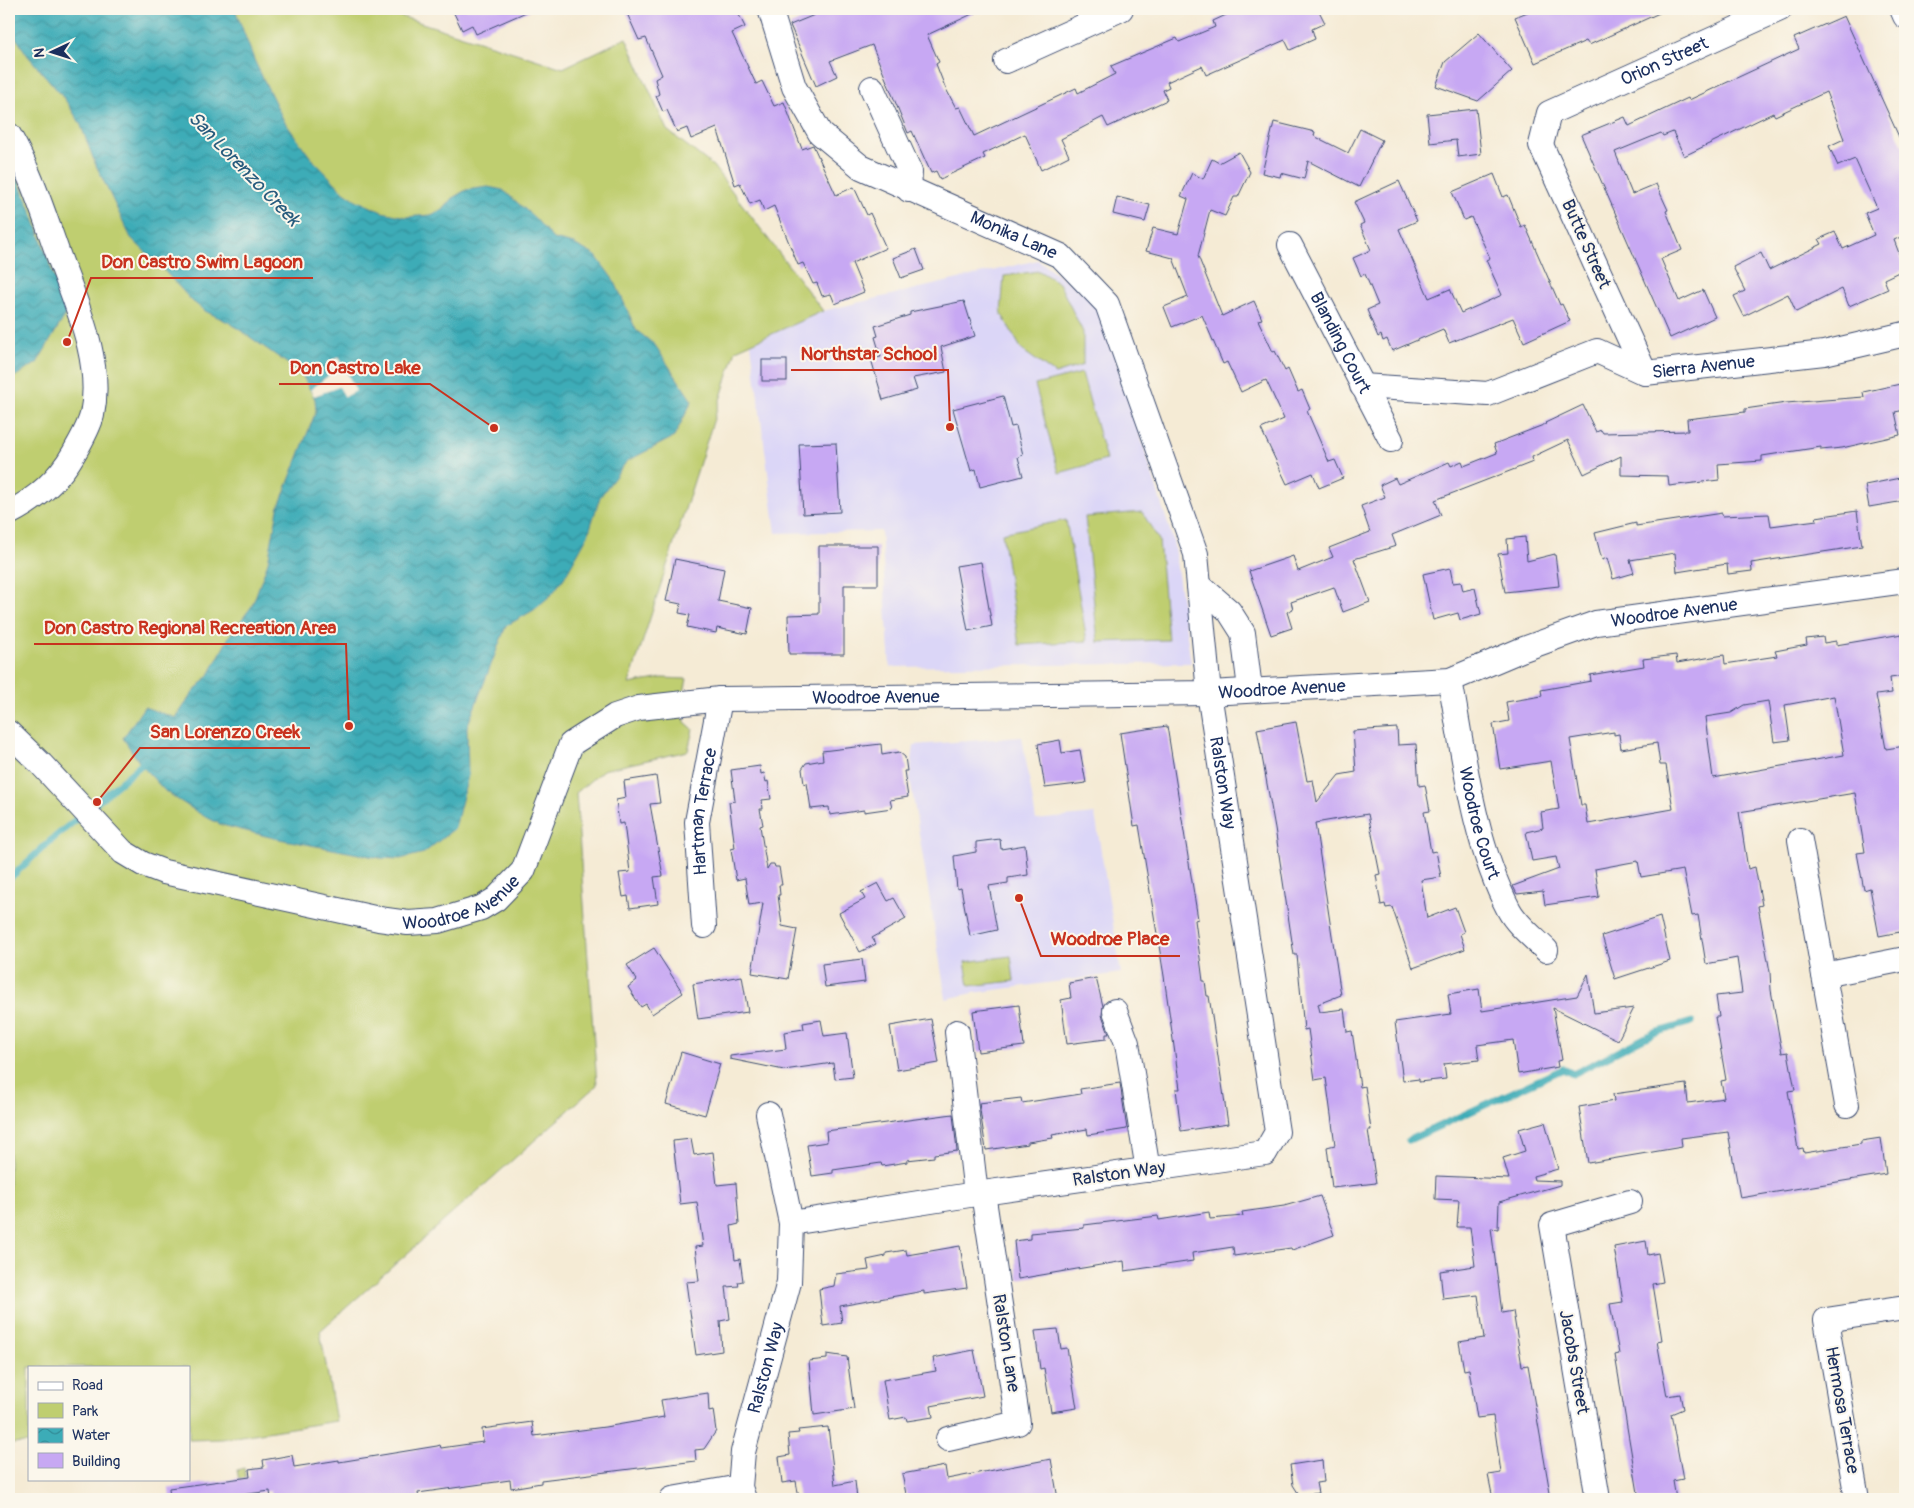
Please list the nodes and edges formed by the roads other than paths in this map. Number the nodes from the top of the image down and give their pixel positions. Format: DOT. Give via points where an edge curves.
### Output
graph roads {
  1 [pos="770,9"];
  2 [pos="1121,9"];
  3 [pos="1780,9"];
  4 [pos="1902,9"];
  5 [pos="1905,16"];
  6 [pos="1006,61"];
  7 [pos="872,88"];
  8 [pos="1549,113"];
  9 [pos="9,135"];
  10 [pos="909,190"];
  11 [pos="1290,244"];
  12 [pos="1905,334"];
  13 [pos="1645,373"];
  14 [pos="1362,386"];
  15 [pos="1391,440"];
  16 [pos="9,513"];
  17 [pos="1905,581"];
  18 [pos="1199,585"];
  19 [pos="1450,680"];
  20 [pos="1250,689"];
  21 [pos="1209,693"];
  22 [pos="720,699"];
  23 [pos="9,733"];
  24 [pos="1800,840"];
  25 [pos="704,926"];
  26 [pos="1546,950"];
  27 [pos="1905,959"];
  28 [pos="1824,975"];
  29 [pos="1115,1011"];
  30 [pos="956,1032"];
  31 [pos="1847,1105"];
  32 [pos="768,1114"];
  33 [pos="1148,1170"];
  34 [pos="980,1193"];
  35 [pos="1630,1202"];
  36 [pos="791,1223"];
  37 [pos="1905,1308"];
  38 [pos="948,1439"];
  39 [pos="742,1493"];
  40 [pos="672,1499"];
  41 [pos="1598,1499"];
  42 [pos="1857,1499"];
  1 -- 10 [label="street, Monika Lane" via="794,87 820,133 861,166"];
  2 -- 6 [label="street"];
  3 -- 8 [label="street, Orion Street"];
  4 -- 5 [label="street"];
  7 -- 10 [label="street" via="910,172"];
  8 -- 13 [label="street, Butte Street" via="1541,145"];
  9 -- 16 [label="street" via="32,179 78,308 95,386 92,416 65,468 48,487"];
  10 -- 18 [label="street, Monika Lane" via="1061,256 1106,304 1196,554"];
  11 -- 14 [label="street, Blanding Court"];
  12 -- 13 [label="street, Sierra Avenue" via="1824,353"];
  13 -- 14 [label="street, Sierra Avenue" via="1597,351 1488,394"];
  14 -- 15 [label="street, Blanding Court"];
  17 -- 19 [label="street, Woodroe Avenue" via="1596,623"];
  18 -- 20 [label="street" via="1229,611 1243,634"];
  18 -- 21 [label="street, Monika Lane"];
  19 -- 20 [label="street, Woodroe Avenue"];
  19 -- 26 [label="street, Woodroe Court" via="1474,808 1487,856 1510,912"];
  20 -- 21 [label="street, Woodroe Avenue"];
  21 -- 22 [label="street, Woodroe Avenue"];
  21 -- 33 [label="street, Ralston Way" via="1277,1132 1265,1153"];
  22 -- 23 [label="street, Woodroe Avenue" via="639,708 615,716 571,744 523,871 496,899 482,908 423,923 393,921 177,875 133,859 107,837"];
  22 -- 25 [label="street, Hartman Terrace" via="697,822"];
  24 -- 28 [label="street"];
  27 -- 28 [label="street"];
  28 -- 31 [label="street"];
  29 -- 33 [label="street" via="1127,1043"];
  30 -- 34 [label="street"];
  32 -- 36 [label="street"];
  33 -- 34 [label="street, Ralston Way"];
  34 -- 36 [label="street, Ralston Way"];
  34 -- 38 [label="street, Ralston Lane" via="1018,1423"];
  35 -- 41 [label="street, Jacobs Street" via="1552,1224"];
  36 -- 39 [label="street, Ralston Way" via="790,1282 743,1452"];
  37 -- 42 [label="street, Hermosa Terrace" via="1826,1320"];
  39 -- 40 [label="street"];
}
